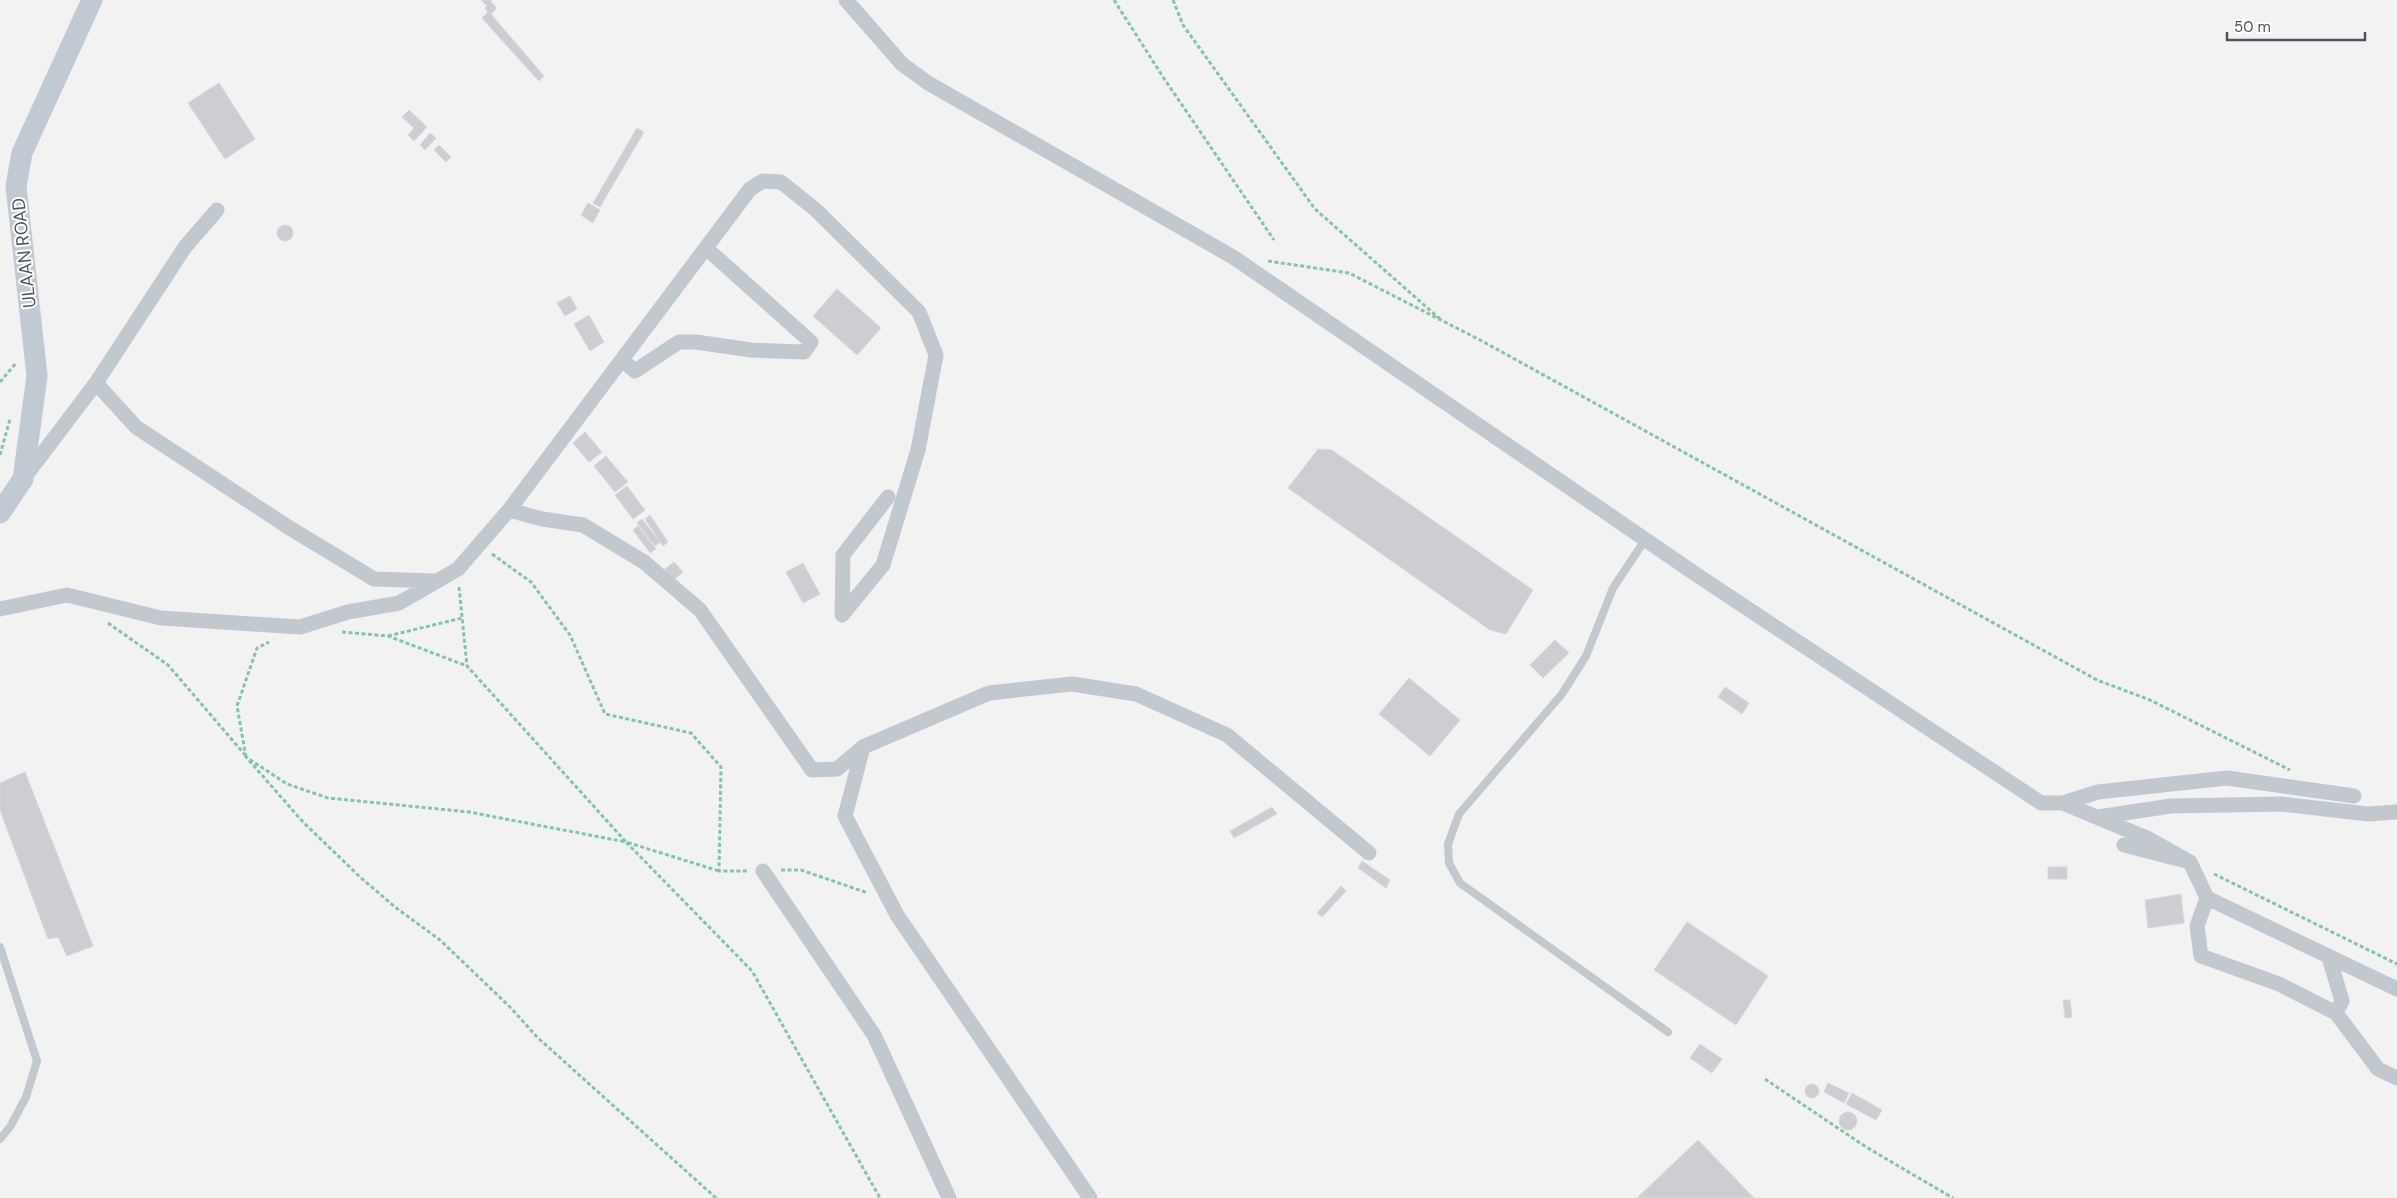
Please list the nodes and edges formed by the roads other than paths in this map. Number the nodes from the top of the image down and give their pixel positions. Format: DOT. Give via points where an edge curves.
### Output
graph roads {
  1 [pos="92,0"];
  2 [pos="846,0"];
  3 [pos="217,210"];
  4 [pos="706,248"];
  5 [pos="622,360"];
  6 [pos="96,383"];
  7 [pos="23,479"];
  8 [pos="888,497"];
  9 [pos="509,510"];
  10 [pos="0,513"];
  11 [pos="1645,540"];
  12 [pos="436,581"];
  13 [pos="0,610"];
  14 [pos="863,747"];
  15 [pos="2354,796"];
  16 [pos="2063,803"];
  17 [pos="2397,812"];
  18 [pos="2098,818"];
  19 [pos="2124,845"];
  20 [pos="1369,853"];
  21 [pos="2190,862"];
  22 [pos="762,870"];
  23 [pos="2207,898"];
  24 [pos="0,947"];
  25 [pos="2329,957"];
  26 [pos="2397,989"];
  27 [pos="2336,1013"];
  28 [pos="1668,1032"];
  29 [pos="2397,1078"];
  30 [pos="0,1139"];
  31 [pos="949,1198"];
  32 [pos="1090,1198"];
  1 -- 7 [label="street, ULAAN ROAD" via="22,152 16,186 37,376"];
  2 -- 11 [label="street" via="902,64 928,83 1233,257"];
  3 -- 6 [label="street" via="185,247"];
  4 -- 5 [label="street"];
  4 -- 5 [label="street" via="811,342 804,352 679,342 635,371"];
  4 -- 8 [label="street" via="750,189 763,181 780,182 816,210 919,312 936,355 918,450 883,565 842,615 843,555"];
  5 -- 9 [label="street"];
  6 -- 7 [label="street"];
  6 -- 12 [label="street" via="136,427 374,579"];
  7 -- 10 [label="street, ULAAN ROAD"];
  9 -- 12 [label="street" via="458,569"];
  9 -- 14 [label="street" via="583,525 651,568 700,610 812,770 837,769"];
  11 -- 16 [label="street" via="2041,803"];
  11 -- 28 [label="lane" via="1613,588 1586,656 1562,694 1459,814 1448,844 1449,863 1460,883"];
  12 -- 13 [label="street" via="400,603 348,612 300,627 161,618 67,595"];
  14 -- 20 [label="street" via="989,693 1072,684 1136,694 1226,736"];
  14 -- 32 [label="street" via="846,816 890,901"];
  15 -- 16 [label="street" via="2227,778 2098,792"];
  16 -- 18 [label="street"];
  17 -- 18 [label="street" via="2368,814 2282,804 2171,806"];
  18 -- 21 [label="street" via="2149,839"];
  19 -- 21 [label="street"];
  21 -- 23 [label="street"];
  22 -- 31 [label="street" via="874,1035"];
  23 -- 25 [label="street"];
  23 -- 27 [label="street" via="2197,926 2201,956 2279,984"];
  24 -- 30 [label="lane" via="37,1061 26,1097"];
  25 -- 26 [label="street"];
  25 -- 27 [label="street" via="2342,1001"];
  27 -- 29 [label="street" via="2378,1069"];
}
